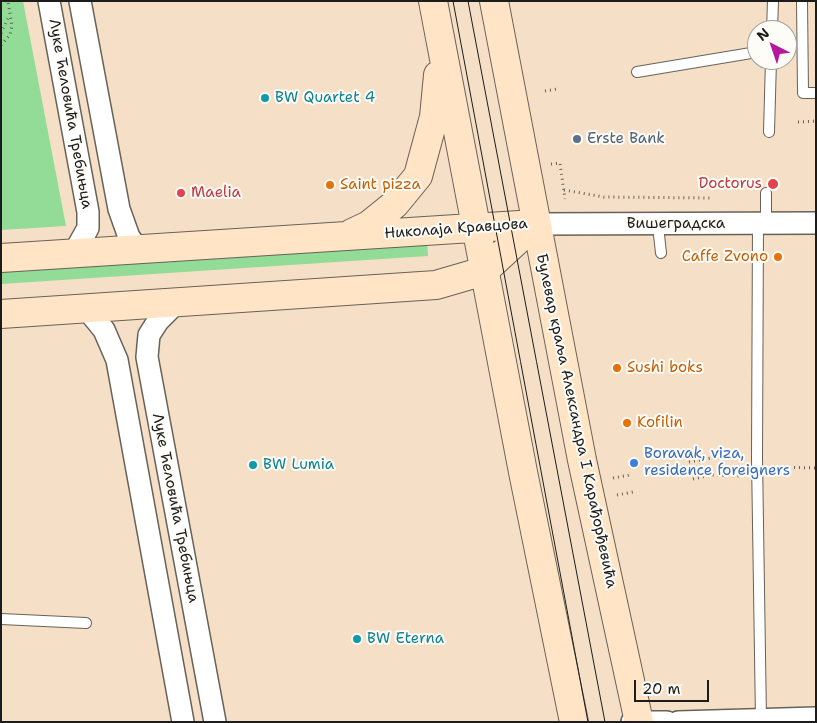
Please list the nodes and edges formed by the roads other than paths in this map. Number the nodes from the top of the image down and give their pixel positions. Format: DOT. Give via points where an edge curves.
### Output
graph roads {
  1 [pos="49,1"];
  2 [pos="80,1"];
  3 [pos="433,1"];
  4 [pos="494,1"];
  5 [pos="773,1"];
  6 [pos="802,1"];
  7 [pos="772,20"];
  8 [pos="440,36"];
  9 [pos="747,54"];
  10 [pos="771,70"];
  11 [pos="637,72"];
  12 [pos="816,93"];
  13 [pos="768,132"];
  14 [pos="766,193"];
  15 [pos="762,223"];
  16 [pos="816,223"];
  17 [pos="536,224"];
  18 [pos="476,228"];
  19 [pos="659,235"];
  20 [pos="333,237"];
  21 [pos="138,249"];
  22 [pos="74,253"];
  23 [pos="661,254"];
  24 [pos="1,258"];
  25 [pos="484,271"];
  26 [pos="176,303"];
  27 [pos="86,308"];
  28 [pos="1,314"];
  29 [pos="1,619"];
  30 [pos="86,623"];
  31 [pos="816,718"];
  32 [pos="761,720"];
  33 [pos="637,721"];
  34 [pos="183,722"];
  35 [pos="215,722"];
  36 [pos="574,722"];
  37 [pos="666,722"];
  38 [pos="678,722"];
  1 -- 22 [label="street, Луке Ћеловића Требињца" via="88,212 88,228"];
  2 -- 21 [label="street, Луке Ћеловића Требињца" via="119,209 129,237"];
  3 -- 8 [label="main road"];
  4 -- 17 [label="main road, Булевар краља Александра I Карађорђевића"];
  5 -- 7 [label="lane"];
  6 -- 12 [label="lane" via="803,93"];
  8 -- 18 [label="main road"];
  8 -- 20 [label="main road" via="434,117 418,176 395,204 369,225"];
  9 -- 11 [label="lane"];
  10 -- 13 [label="lane"];
  14 -- 15 [label="lane"];
  15 -- 16 [label="street, Вишеградска"];
  15 -- 17 [label="street, Вишеградска"];
  15 -- 32 [label="lane" via="757,467"];
  17 -- 18 [label="main road, Николаја Кравцова"];
  17 -- 25 [label="main road, Николаја Кравцова"];
  17 -- 33 [label="main road, Булевар краља Александра I Карађорђевића"];
  18 -- 20 [label="main road, Николаја Кравцова"];
  18 -- 25 [label="main road"];
  19 -- 23 [label="lane"];
  20 -- 21 [label="main road, Николаја Кравцова"];
  21 -- 22 [label="main road, Николаја Кравцова"];
  22 -- 24 [label="main road, Николаја Кравцова"];
  25 -- 26 [label="main road, Николаја Кравцова" via="436,285"];
  25 -- 36 [label="main road"];
  26 -- 27 [label="main road, Николаја Кравцова"];
  26 -- 35 [label="street, Луке Ћеловића Требињца" via="149,335 147,357"];
  27 -- 28 [label="main road, Николаја Кравцова"];
  27 -- 34 [label="street, Луке Ћеловића Требињца" via="104,330 117,360"];
  29 -- 30 [label="lane"];
  31 -- 32 [label="street"];
  32 -- 38 [label="street"];
  33 -- 37 [label="street"];
}
